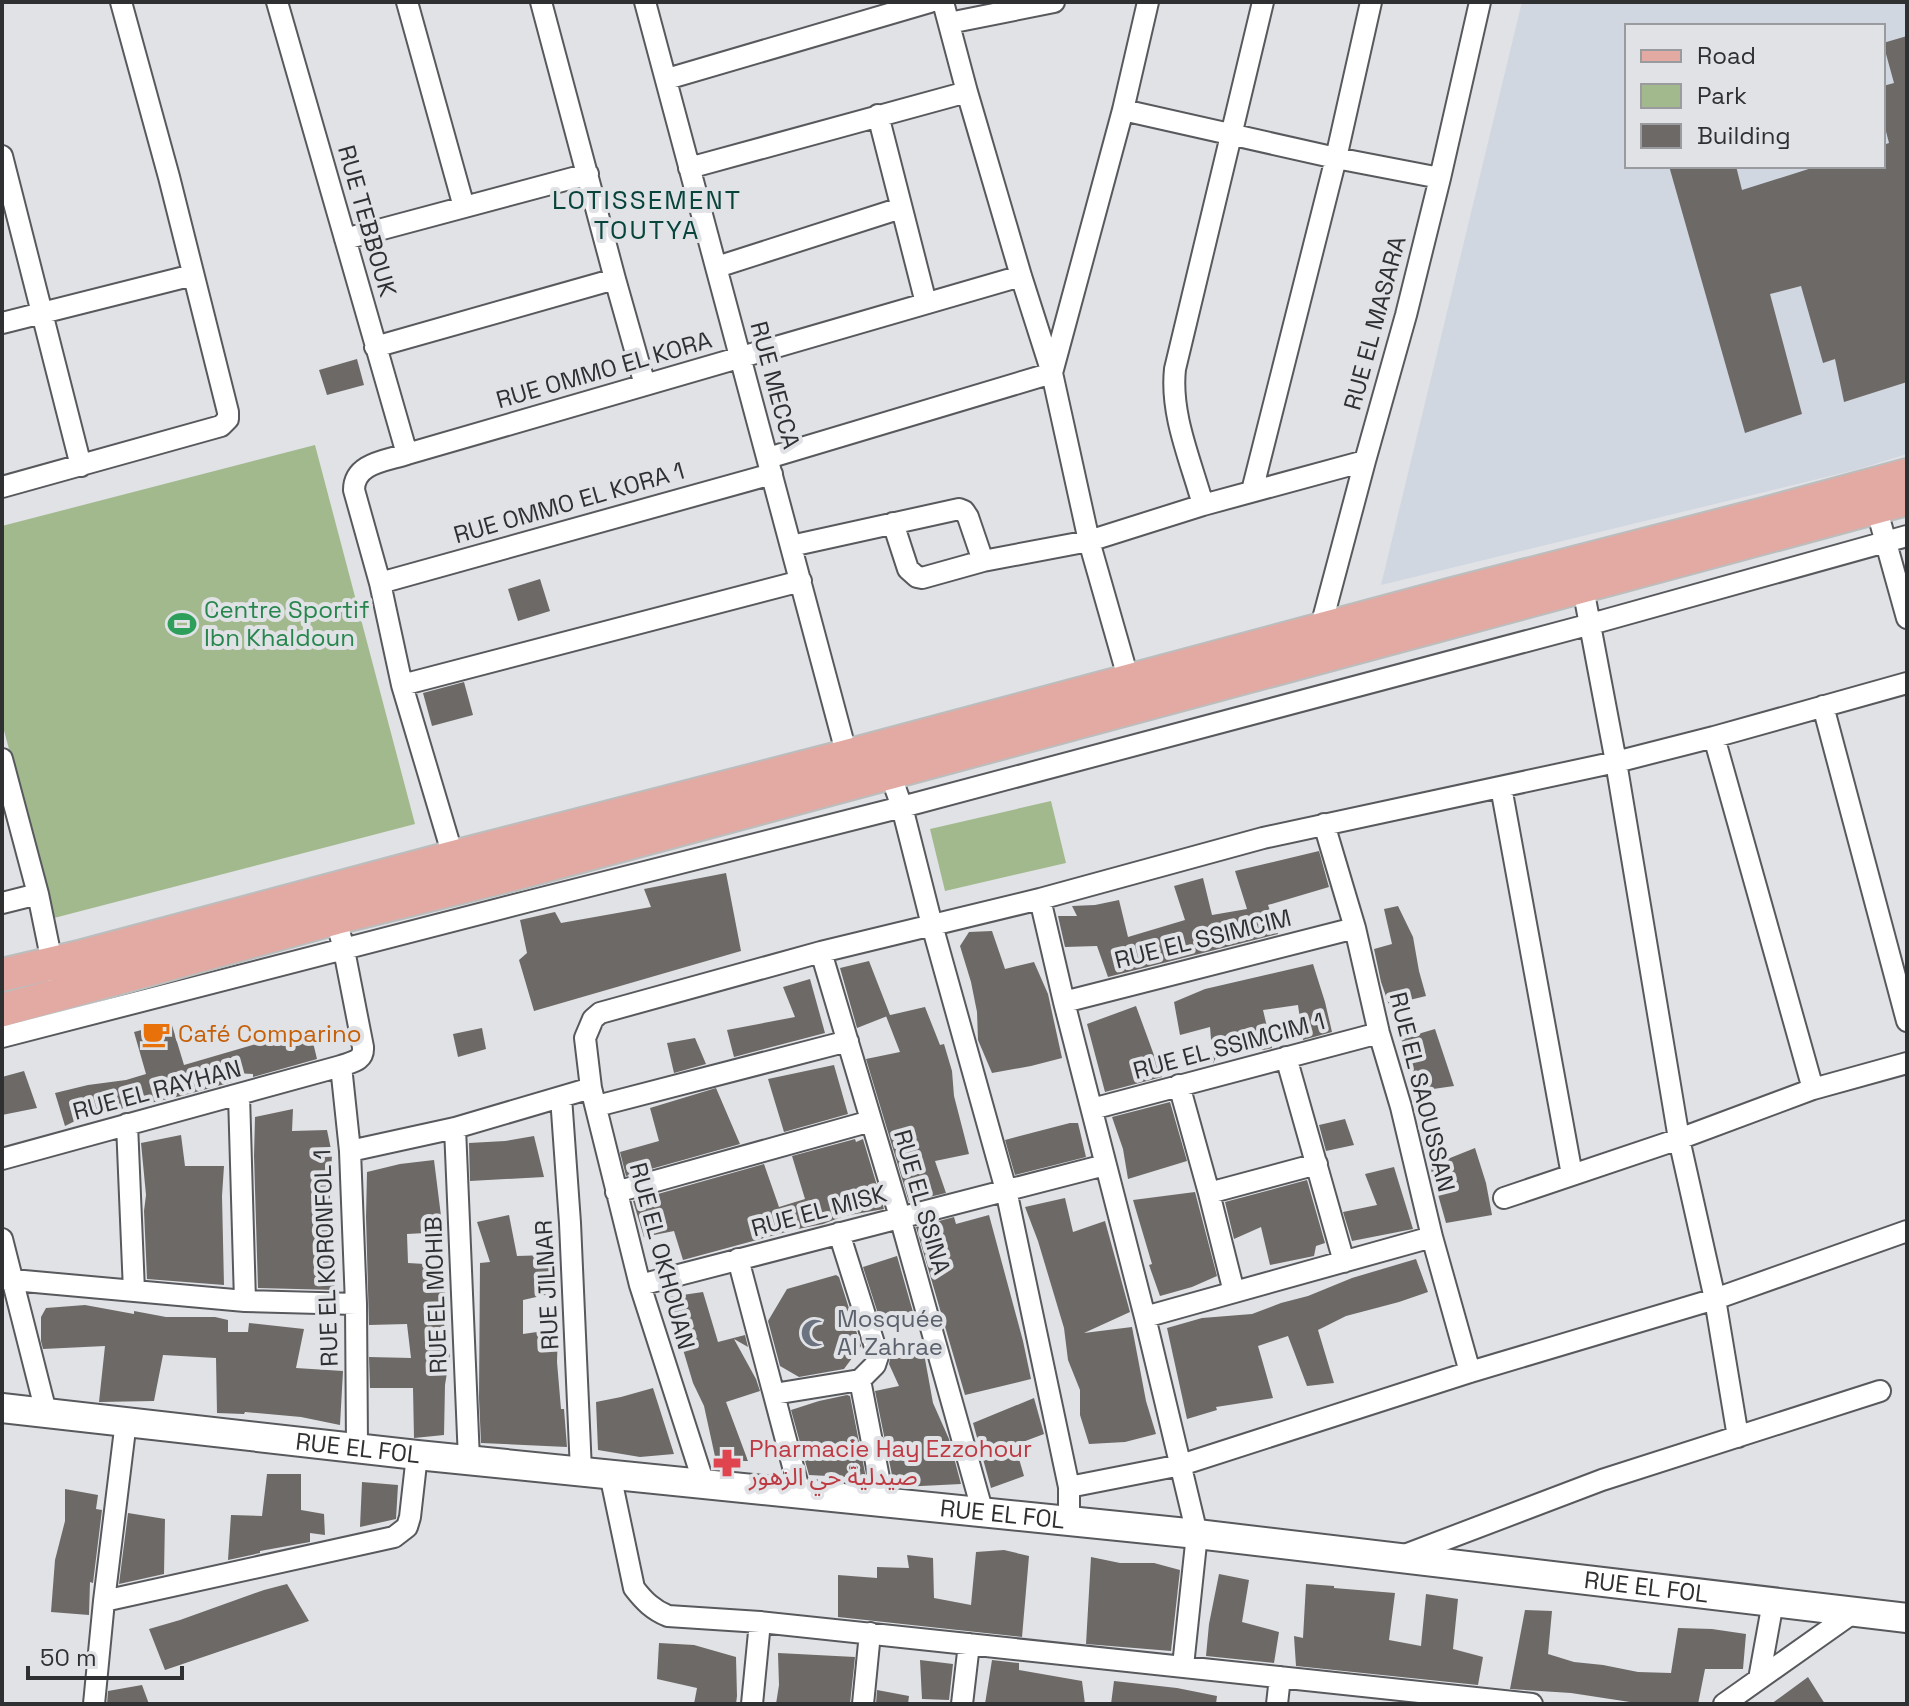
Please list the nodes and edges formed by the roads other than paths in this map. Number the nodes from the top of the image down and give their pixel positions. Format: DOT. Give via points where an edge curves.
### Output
graph roads {
  1 [pos="121,2"];
  2 [pos="277,2"];
  3 [pos="407,2"];
  4 [pos="541,2"];
  5 [pos="645,2"];
  6 [pos="930,2"];
  7 [pos="943,2"];
  8 [pos="1054,2"];
  9 [pos="1148,2"];
  10 [pos="1263,2"];
  11 [pos="1371,2"];
  12 [pos="1480,2"];
  13 [pos="949,23"];
  14 [pos="667,79"];
  15 [pos="967,92"];
  16 [pos="1123,110"];
  17 [pos="878,115"];
  18 [pos="1231,135"];
  19 [pos="2,156"];
  20 [pos="1336,158"];
  21 [pos="689,168"];
  22 [pos="588,174"];
  23 [pos="1440,178"];
  24 [pos="464,207"];
  25 [pos="901,208"];
  26 [pos="345,239"];
  27 [pos="717,267"];
  28 [pos="193,275"];
  29 [pos="1021,276"];
  30 [pos="615,279"];
  31 [pos="926,303"];
  32 [pos="41,313"];
  33 [pos="2,323"];
  34 [pos="375,347"];
  35 [pos="741,357"];
  36 [pos="1052,373"];
  37 [pos="645,385"];
  38 [pos="407,454"];
  39 [pos="1365,461"];
  40 [pos="81,466"];
  41 [pos="770,466"];
  42 [pos="1907,475"];
  43 [pos="2,487"];
  44 [pos="1252,491"];
  45 [pos="1907,499"];
  46 [pos="1203,505"];
  47 [pos="1876,507"];
  48 [pos="893,523"];
  49 [pos="1907,536"];
  50 [pos="1089,541"];
  51 [pos="1886,542"];
  52 [pos="791,546"];
  53 [pos="983,561"];
  54 [pos="801,581"];
  55 [pos="380,583"];
  56 [pos="1583,588"];
  57 [pos="1907,618"];
  58 [pos="1591,624"];
  59 [pos="1322,643"];
  60 [pos="1129,681"];
  61 [pos="1907,683"];
  62 [pos="402,685"];
  63 [pos="1823,706"];
  64 [pos="1714,737"];
  65 [pos="2,759"];
  66 [pos="885,759"];
  67 [pos="1616,762"];
  68 [pos="851,769"];
  69 [pos="1501,787"];
  70 [pos="902,807"];
  71 [pos="1324,824"];
  72 [pos="458,872"];
  73 [pos="522,888"];
  74 [pos="38,894"];
  75 [pos="1040,899"];
  76 [pos="2,903"];
  77 [pos="333,904"];
  78 [pos="932,925"];
  79 [pos="1355,928"];
  80 [pos="344,950"];
  81 [pos="821,952"];
  82 [pos="51,962"];
  83 [pos="2,975"];
  84 [pos="60,994"];
  85 [pos="1064,1002"];
  86 [pos="2,1010"];
  87 [pos="1907,1021"];
  88 [pos="1379,1033"];
  89 [pos="2,1037"];
  90 [pos="848,1041"];
  91 [pos="1286,1057"];
  92 [pos="1907,1063"];
  93 [pos="341,1066"];
  94 [pos="1179,1085"];
  95 [pos="1813,1089"];
  96 [pos="239,1095"];
  97 [pos="561,1097"];
  98 [pos="594,1097"];
  99 [pos="1092,1109"];
  100 [pos="871,1121"];
  101 [pos="127,1124"];
  102 [pos="455,1128"];
  103 [pos="1679,1139"];
  104 [pos="350,1151"];
  105 [pos="2,1159"];
  106 [pos="1317,1164"];
  107 [pos="1105,1165"];
  108 [pos="1572,1175"];
  109 [pos="1006,1190"];
  110 [pos="616,1192"];
  111 [pos="1209,1193"];
  112 [pos="1504,1198"];
  113 [pos="900,1217"];
  114 [pos="1907,1231"];
  115 [pos="839,1233"];
  116 [pos="1432,1237"];
  117 [pos="2,1239"];
  118 [pos="738,1259"];
  119 [pos="1344,1262"];
  120 [pos="8,1279"];
  121 [pos="640,1285"];
  122 [pos="134,1291"];
  123 [pos="1234,1292"];
  124 [pos="1715,1299"];
  125 [pos="245,1301"];
  126 [pos="356,1304"];
  127 [pos="1145,1317"];
  128 [pos="1470,1372"];
  129 [pos="860,1380"];
  130 [pos="1880,1391"];
  131 [pos="774,1394"];
  132 [pos="2,1408"];
  133 [pos="46,1412"];
  134 [pos="126,1421"];
  135 [pos="1738,1437"];
  136 [pos="357,1447"];
  137 [pos="417,1455"];
  138 [pos="469,1460"];
  139 [pos="1181,1465"];
  140 [pos="581,1471"];
  141 [pos="610,1474"];
  142 [pos="704,1484"];
  143 [pos="1069,1487"];
  144 [pos="800,1493"];
  145 [pos="884,1504"];
  146 [pos="983,1513"];
  147 [pos="1069,1522"];
  148 [pos="1197,1534"];
  149 [pos="1394,1558"];
  150 [pos="104,1601"];
  151 [pos="1773,1602"];
  152 [pos="1854,1612"];
  153 [pos="1907,1618"];
  154 [pos="760,1622"];
  155 [pos="870,1633"];
  156 [pos="969,1644"];
  157 [pos="1183,1666"];
  158 [pos="1280,1677"];
  159 [pos="1759,1679"];
  160 [pos="1385,1696"];
  161 [pos="1496,1702"];
  162 [pos="94,1704"];
  163 [pos="752,1704"];
  164 [pos="863,1704"];
  165 [pos="962,1704"];
  166 [pos="1277,1704"];
  167 [pos="1532,1704"];
  168 [pos="1724,1704"];
  1 -- 28 [label="street"];
  2 -- 26 [label="street, RUE TEBBOUK"];
  3 -- 24 [label="street"];
  4 -- 22 [label="street"];
  5 -- 14 [label="street, RUE MECCA"];
  6 -- 14 [label="street"];
  7 -- 13 [label="street"];
  8 -- 13 [label="street"];
  9 -- 16 [label="street"];
  10 -- 18 [label="street"];
  11 -- 20 [label="street"];
  12 -- 23 [label="street, RUE EL MASARA"];
  13 -- 15 [label="street"];
  14 -- 21 [label="street, RUE MECCA"];
  15 -- 17 [label="street"];
  15 -- 29 [label="street"];
  16 -- 18 [label="street"];
  16 -- 36 [label="street"];
  17 -- 21 [label="street"];
  17 -- 25 [label="street"];
  18 -- 20 [label="street"];
  18 -- 46 [label="street" via="1173,388"];
  19 -- 32 [label="street"];
  20 -- 23 [label="street"];
  20 -- 44 [label="street"];
  21 -- 27 [label="street, RUE MECCA"];
  22 -- 24 [label="street"];
  22 -- 30 [label="street"];
  23 -- 39 [label="street, RUE EL MASARA"];
  24 -- 26 [label="street"];
  25 -- 27 [label="street"];
  25 -- 31 [label="street"];
  26 -- 34 [label="street, RUE TEBBOUK"];
  27 -- 35 [label="street, RUE MECCA"];
  28 -- 32 [label="street"];
  28 -- 40 [label="street" via="228,419 221,426"];
  29 -- 31 [label="street, RUE OMMO EL KORA"];
  29 -- 36 [label="street"];
  30 -- 34 [label="street"];
  30 -- 37 [label="street"];
  31 -- 35 [label="street, RUE OMMO EL KORA"];
  32 -- 33 [label="street"];
  32 -- 40 [label="street"];
  34 -- 38 [label="street, RUE TEBBOUK"];
  35 -- 37 [label="street, RUE OMMO EL KORA"];
  35 -- 41 [label="street, RUE MECCA"];
  36 -- 41 [label="street, RUE OMMO EL KORA 1"];
  36 -- 50 [label="street"];
  37 -- 38 [label="street, RUE OMMO EL KORA"];
  38 -- 55 [label="street, RUE OMMO EL KORA" via="367,467 354,481"];
  39 -- 44 [label="street"];
  39 -- 59 [label="street, RUE EL MASARA"];
  40 -- 43 [label="street"];
  41 -- 52 [label="street, RUE MECCA"];
  41 -- 55 [label="street, RUE OMMO EL KORA 1"];
  42 -- 59 [label="main road"];
  44 -- 46 [label="street"];
  45 -- 47 [label="main road"];
  46 -- 50 [label="street"];
  47 -- 51 [label="street"];
  47 -- 56 [label="main road"];
  48 -- 52 [label="street"];
  48 -- 53 [label="street" via="964,511"];
  48 -- 53 [label="street" via="908,569 917,577"];
  49 -- 51 [label="street"];
  50 -- 53 [label="street"];
  50 -- 60 [label="street"];
  51 -- 57 [label="street"];
  51 -- 58 [label="street"];
  52 -- 54 [label="street, RUE MECCA"];
  54 -- 62 [label="street"];
  54 -- 68 [label="street, RUE MECCA"];
  55 -- 62 [label="street"];
  56 -- 58 [label="street"];
  56 -- 59 [label="main road"];
  58 -- 67 [label="street"];
  58 -- 70 [label="street"];
  59 -- 60 [label="main road"];
  59 -- 66 [label="main road"];
  60 -- 66 [label="main road"];
  61 -- 63 [label="street"];
  62 -- 72 [label="street"];
  63 -- 64 [label="street"];
  63 -- 87 [label="street"];
  64 -- 67 [label="street"];
  64 -- 95 [label="street"];
  65 -- 74 [label="street"];
  66 -- 68 [label="main road"];
  66 -- 70 [label="street"];
  67 -- 69 [label="street"];
  67 -- 103 [label="street"];
  68 -- 72 [label="main road"];
  68 -- 73 [label="main road"];
  69 -- 71 [label="street"];
  69 -- 108 [label="street"];
  70 -- 73 [label="street"];
  70 -- 78 [label="street"];
  71 -- 75 [label="street"];
  71 -- 79 [label="street, RUE EL SAOUSSAN"];
  72 -- 73 [label="main road"];
  72 -- 77 [label="main road"];
  73 -- 80 [label="street"];
  74 -- 76 [label="street"];
  74 -- 82 [label="street"];
  75 -- 78 [label="street"];
  75 -- 85 [label="street"];
  77 -- 80 [label="street"];
  77 -- 82 [label="main road"];
  77 -- 84 [label="main road"];
  78 -- 81 [label="street"];
  78 -- 109 [label="street"];
  79 -- 85 [label="street, RUE EL SSIMCIM"];
  79 -- 88 [label="street, RUE EL SAOUSSAN"];
  80 -- 89 [label="street"];
  80 -- 93 [label="street, RUE EL RAYHAN" via="363,1047 359,1059"];
  81 -- 90 [label="street, RUE EL SSINA"];
  81 -- 98 [label="street, RUE EL OKHOUAN" via="600,1013 585,1038"];
  82 -- 83 [label="main road"];
  82 -- 84 [label="street"];
  84 -- 86 [label="main road"];
  85 -- 99 [label="street"];
  88 -- 91 [label="street, RUE EL SSIMCIM 1"];
  88 -- 116 [label="street, RUE EL SAOUSSAN"];
  90 -- 98 [label="street"];
  90 -- 100 [label="street, RUE EL SSINA"];
  91 -- 94 [label="street, RUE EL SSIMCIM 1"];
  91 -- 106 [label="street"];
  92 -- 95 [label="street"];
  93 -- 96 [label="street, RUE EL RAYHAN"];
  93 -- 104 [label="street, RUE EL KORONFOL 1"];
  94 -- 99 [label="street, RUE EL SSIMCIM 1"];
  94 -- 111 [label="street"];
  95 -- 103 [label="street"];
  96 -- 101 [label="street, RUE EL RAYHAN"];
  96 -- 125 [label="street"];
  97 -- 98 [label="street"];
  97 -- 102 [label="street"];
  97 -- 140 [label="street, RUE JILNAR"];
  98 -- 110 [label="street, RUE EL OKHOUAN"];
  99 -- 107 [label="street"];
  100 -- 110 [label="street"];
  100 -- 113 [label="street, RUE EL SSINA"];
  101 -- 105 [label="street, RUE EL RAYHAN"];
  101 -- 122 [label="street"];
  102 -- 104 [label="street"];
  102 -- 138 [label="street, RUE EL MOHIB"];
  103 -- 108 [label="street"];
  103 -- 124 [label="street"];
  104 -- 126 [label="street, RUE EL KORONFOL 1"];
  106 -- 111 [label="street"];
  106 -- 119 [label="street"];
  107 -- 109 [label="street, RUE EL MISK"];
  107 -- 127 [label="street"];
  108 -- 112 [label="street"];
  109 -- 113 [label="street, RUE EL MISK"];
  109 -- 143 [label="street"];
  110 -- 121 [label="street, RUE EL OKHOUAN"];
  111 -- 123 [label="street"];
  113 -- 115 [label="street, RUE EL MISK"];
  113 -- 146 [label="street, RUE EL SSINA"];
  114 -- 124 [label="street"];
  115 -- 118 [label="street, RUE EL MISK"];
  115 -- 129 [label="street" via="878,1356"];
  116 -- 119 [label="street"];
  116 -- 128 [label="street, RUE EL SAOUSSAN"];
  117 -- 120 [label="street"];
  118 -- 121 [label="street, RUE EL MISK"];
  118 -- 131 [label="street"];
  119 -- 123 [label="street"];
  120 -- 122 [label="street"];
  120 -- 133 [label="street"];
  121 -- 142 [label="street, RUE EL OKHOUAN"];
  122 -- 125 [label="street"];
  123 -- 127 [label="street"];
  124 -- 128 [label="street"];
  124 -- 135 [label="street"];
  125 -- 126 [label="street"];
  126 -- 136 [label="street, RUE EL KORONFOL 1"];
  127 -- 139 [label="street"];
  128 -- 139 [label="street"];
  129 -- 131 [label="street"];
  129 -- 145 [label="street"];
  130 -- 135 [label="street"];
  131 -- 144 [label="street"];
  132 -- 133 [label="street, RUE EL FOL"];
  133 -- 134 [label="street, RUE EL FOL"];
  134 -- 136 [label="street, RUE EL FOL"];
  134 -- 150 [label="street"];
  135 -- 149 [label="street" via="1602,1480"];
  136 -- 137 [label="street, RUE EL FOL"];
  137 -- 138 [label="street, RUE EL FOL"];
  137 -- 150 [label="street" via="410,1517 394,1537"];
  138 -- 140 [label="street, RUE EL FOL"];
  139 -- 143 [label="street"];
  139 -- 148 [label="street"];
  140 -- 141 [label="street, RUE EL FOL"];
  141 -- 142 [label="street, RUE EL FOL"];
  141 -- 154 [label="street" via="634,1588 644,1600 668,1616"];
  142 -- 144 [label="street, RUE EL FOL"];
  143 -- 147 [label="street"];
  144 -- 145 [label="street, RUE EL FOL"];
  145 -- 146 [label="street, RUE EL FOL"];
  146 -- 147 [label="street, RUE EL FOL"];
  147 -- 148 [label="street, RUE EL FOL"];
  148 -- 149 [label="street, RUE EL FOL"];
  148 -- 157 [label="street"];
  149 -- 151 [label="street, RUE EL FOL"];
  150 -- 162 [label="street"];
  151 -- 152 [label="street, RUE EL FOL"];
  151 -- 159 [label="street"];
  152 -- 153 [label="street, RUE EL FOL"];
  152 -- 159 [label="street"];
  154 -- 155 [label="street"];
  154 -- 163 [label="street"];
  155 -- 156 [label="street"];
  155 -- 164 [label="street"];
  156 -- 157 [label="street"];
  156 -- 165 [label="street"];
  157 -- 158 [label="street"];
  158 -- 160 [label="street"];
  158 -- 166 [label="street"];
  159 -- 168 [label="street"];
  160 -- 161 [label="street"];
  161 -- 167 [label="street"];
}
